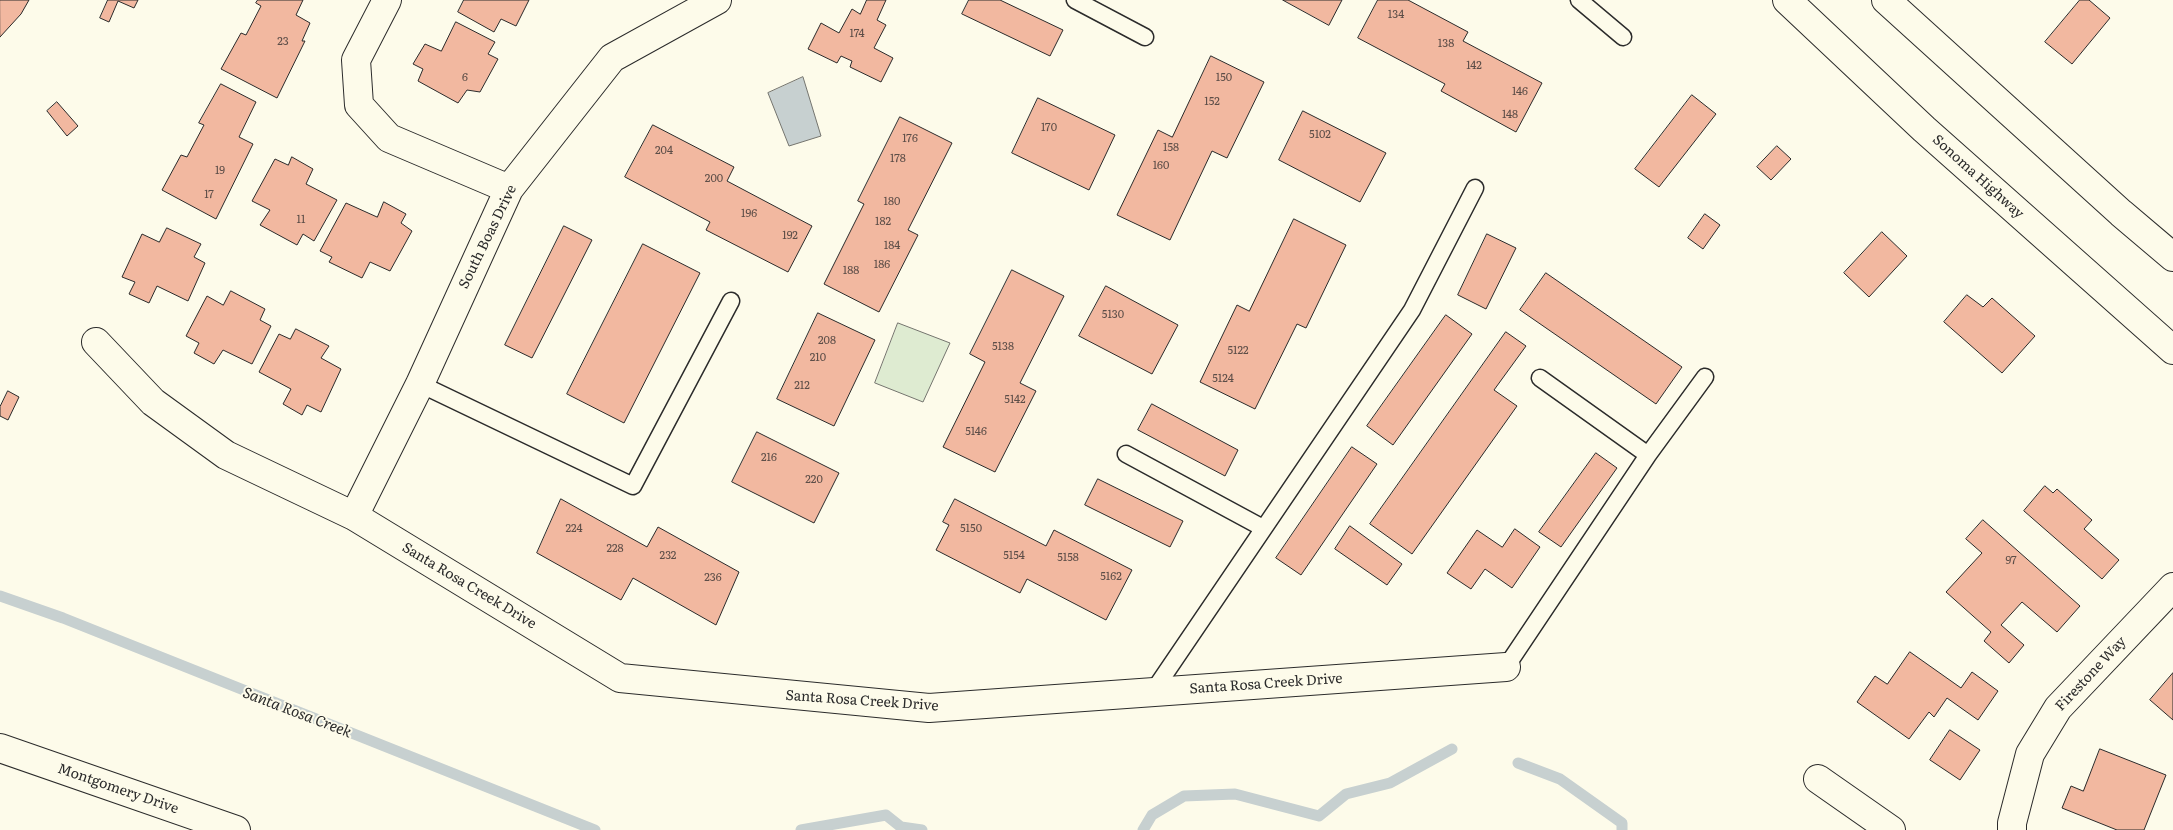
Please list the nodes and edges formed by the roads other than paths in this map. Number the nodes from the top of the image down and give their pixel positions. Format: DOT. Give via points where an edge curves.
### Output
graph roads {
  1 [pos="387,0"];
  2 [pos="717,0"];
  3 [pos="1075,0"];
  4 [pos="1579,0"];
  5 [pos="1788,0"];
  6 [pos="1886,0"];
  7 [pos="1145,37"];
  8 [pos="1624,37"];
  9 [pos="1475,188"];
  10 [pos="509,189"];
  11 [pos="2173,258"];
  12 [pos="731,301"];
  13 [pos="96,342"];
  14 [pos="2173,350"];
  15 [pos="1705,376"];
  16 [pos="1540,378"];
  17 [pos="420,384"];
  18 [pos="1126,454"];
  19 [pos="1648,455"];
  20 [pos="354,516"];
  21 [pos="1263,528"];
  22 [pos="2173,587"];
  23 [pos="1506,667"];
  24 [pos="1152,693"];
  25 [pos="0,748"];
  26 [pos="1818,779"];
  27 [pos="236,830"];
  28 [pos="1891,830"];
  29 [pos="2012,830"];
  1 -- 10 [label="street" via="356,60 359,105 390,138"];
  2 -- 10 [label="street, South Boas Drive" via="612,58"];
  3 -- 7 [label="lane"];
  4 -- 8 [label="lane"];
  5 -- 14 [label="street, Sonoma Highway" via="1924,129"];
  6 -- 11 [label="street"];
  9 -- 21 [label="lane" via="1412,310"];
  10 -- 17 [label="street, South Boas Drive"];
  12 -- 17 [label="lane" via="633,486"];
  13 -- 20 [label="street, Santa Rosa Creek Drive" via="153,402 226,455"];
  15 -- 19 [label="lane"];
  16 -- 19 [label="lane"];
  17 -- 20 [label="street, South Boas Drive"];
  18 -- 21 [label="lane"];
  19 -- 23 [label="lane"];
  20 -- 24 [label="street, Santa Rosa Creek Drive" via="620,678 929,708"];
  21 -- 24 [label="lane"];
  22 -- 29 [label="street, Firestone Way" via="2058,708 2030,754"];
  23 -- 24 [label="street, Santa Rosa Creek Drive"];
  25 -- 27 [label="street, Montgomery Drive"];
  26 -- 28 [label="street"];
}
